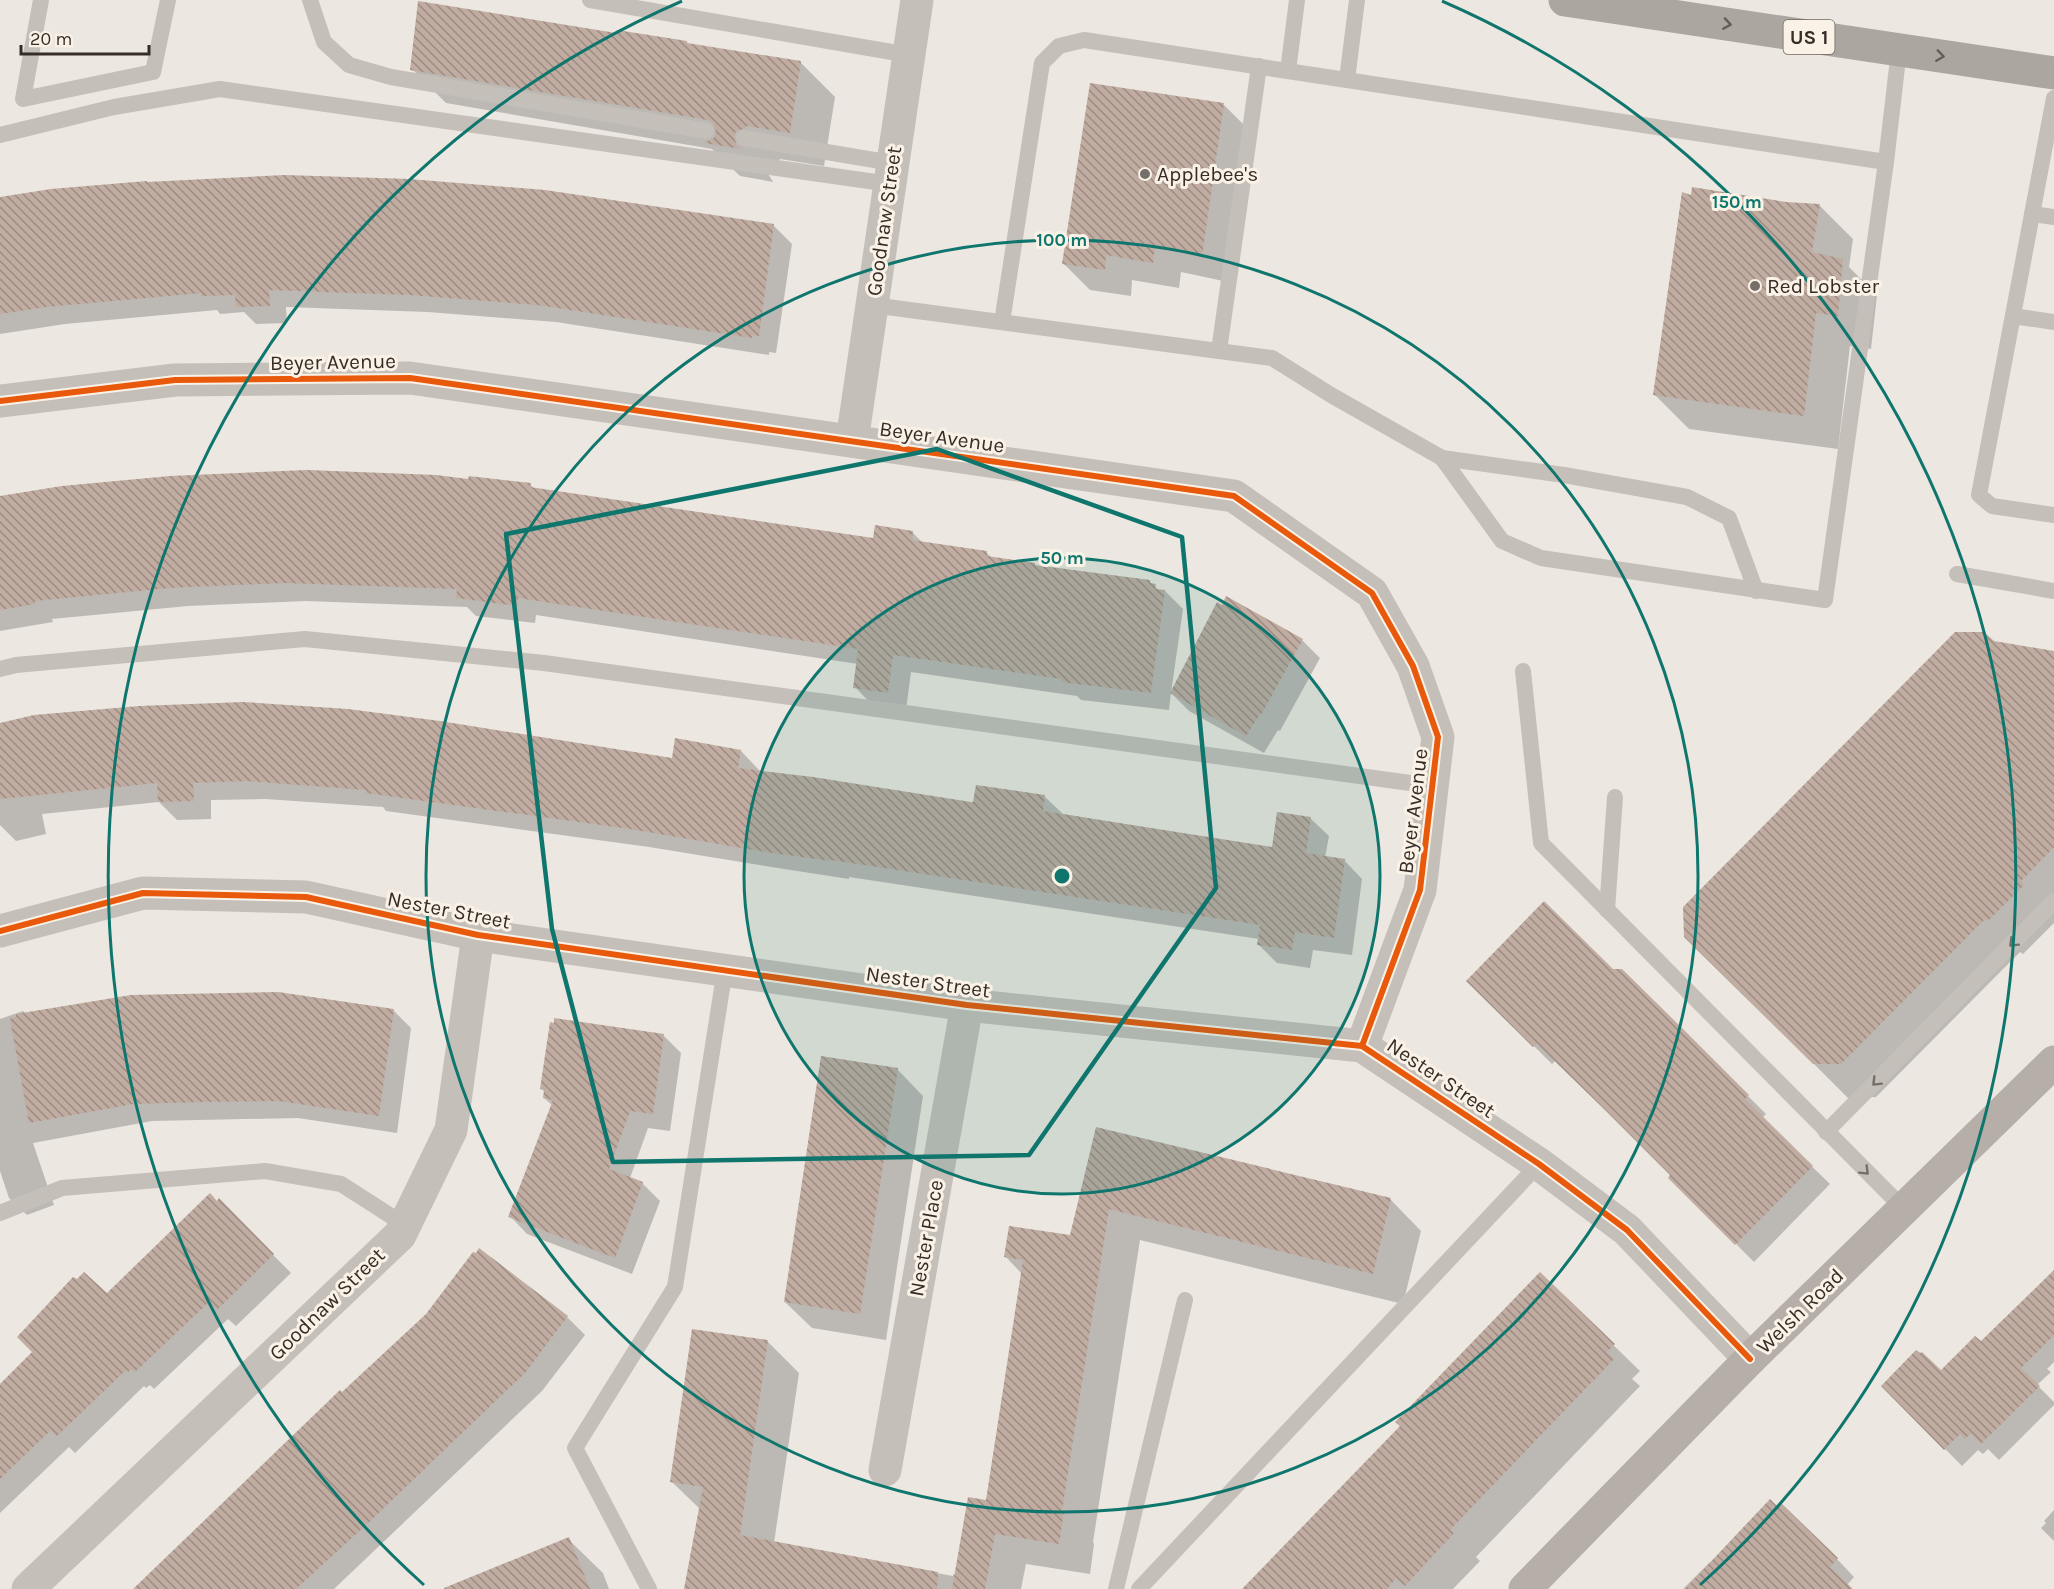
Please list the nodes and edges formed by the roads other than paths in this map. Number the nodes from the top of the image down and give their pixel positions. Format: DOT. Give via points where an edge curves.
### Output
graph roads {
  1 [pos="41,0"];
  2 [pos="168,0"];
  3 [pos="310,0"];
  4 [pos="590,0"];
  5 [pos="917,0"];
  6 [pos="1297,0"];
  7 [pos="1357,0"];
  8 [pos="1565,0"];
  9 [pos="1641,0"];
  10 [pos="1687,18"];
  11 [pos="1899,50"];
  12 [pos="909,55"];
  13 [pos="1259,66"];
  14 [pos="1288,71"];
  15 [pos="2054,73"];
  16 [pos="1347,80"];
  17 [pos="2054,98"];
  18 [pos="706,131"];
  19 [pos="0,135"];
  20 [pos="744,138"];
  21 [pos="1886,162"];
  22 [pos="891,174"];
  23 [pos="2032,214"];
  24 [pos="2054,217"];
  25 [pos="872,305"];
  26 [pos="2013,316"];
  27 [pos="1002,322"];
  28 [pos="2054,322"];
  29 [pos="1219,351"];
  30 [pos="0,401"];
  31 [pos="852,441"];
  32 [pos="1442,458"];
  33 [pos="2054,515"];
  34 [pos="1957,574"];
  35 [pos="1756,591"];
  36 [pos="2054,591"];
  37 [pos="0,669"];
  38 [pos="1523,671"];
  39 [pos="1432,786"];
  40 [pos="1615,797"];
  41 [pos="2054,901"];
  42 [pos="1607,910"];
  43 [pos="0,931"];
  44 [pos="478,935"];
  45 [pos="725,969"];
  46 [pos="967,1005"];
  47 [pos="1362,1046"];
  48 [pos="2054,1062"];
  49 [pos="1826,1132"];
  50 [pos="1539,1164"];
  51 [pos="1904,1209"];
  52 [pos="0,1213"];
  53 [pos="405,1225"];
  54 [pos="1185,1300"];
  55 [pos="1750,1359"];
  56 [pos="885,1470"];
  57 [pos="28,1589"];
  58 [pos="649,1589"];
  59 [pos="1116,1589"];
  60 [pos="1139,1589"];
  61 [pos="1524,1589"];
  1 -- 2 [label="lane" via="23,99 153,72"];
  3 -- 18 [label="lane" via="324,42 349,65 391,77"];
  4 -- 12 [label="lane"];
  5 -- 12 [label="street, Goodnaw Street"];
  6 -- 14 [label="lane"];
  7 -- 16 [label="lane"];
  8 -- 10 [label="highway, US 1"];
  9 -- 10 [label="highway"];
  10 -- 11 [label="highway, US 1, one-way"];
  11 -- 15 [label="highway, US 1, one-way"];
  11 -- 21 [label="lane"];
  12 -- 22 [label="street, Goodnaw Street"];
  13 -- 14 [label="lane"];
  13 -- 27 [label="lane" via="1084,40 1059,46 1042,63"];
  13 -- 29 [label="lane"];
  14 -- 16 [label="lane"];
  16 -- 21 [label="lane"];
  17 -- 23 [label="lane"];
  19 -- 22 [label="lane" via="114,107 220,89"];
  20 -- 22 [label="lane"];
  21 -- 35 [label="lane" via="1826,600"];
  22 -- 25 [label="street, Goodnaw Street"];
  23 -- 24 [label="lane"];
  23 -- 26 [label="lane"];
  25 -- 27 [label="lane"];
  25 -- 31 [label="street, Goodnaw Street"];
  26 -- 28 [label="lane"];
  26 -- 33 [label="lane" via="1979,495 1992,506"];
  27 -- 29 [label="lane"];
  29 -- 32 [label="lane" via="1272,358"];
  30 -- 31 [label="street, Beyer Avenue" via="175,380 410,378"];
  31 -- 39 [label="street, Beyer Avenue" via="1234,496 1372,593 1413,666 1438,737"];
  32 -- 35 [label="lane" via="1502,541 1541,558"];
  32 -- 35 [label="lane" via="1687,497 1729,518"];
  34 -- 36 [label="lane"];
  37 -- 39 [label="lane" via="305,639 544,663"];
  38 -- 42 [label="lane" via="1541,843"];
  39 -- 47 [label="street, Beyer Avenue" via="1420,890"];
  40 -- 42 [label="lane"];
  41 -- 49 [label="lane, one-way"];
  42 -- 49 [label="lane"];
  43 -- 44 [label="street, Nester Street" via="143,893 306,897"];
  44 -- 45 [label="street, Nester Street"];
  44 -- 53 [label="street, Goodnaw Street" via="451,1130"];
  45 -- 46 [label="street, Nester Street"];
  45 -- 58 [label="lane" via="675,1287 575,1448"];
  46 -- 47 [label="street, Nester Street"];
  46 -- 56 [label="street, Nester Place"];
  47 -- 50 [label="street, Nester Street"];
  48 -- 51 [label="main road, Welsh Road"];
  49 -- 51 [label="lane, one-way"];
  50 -- 55 [label="street, Nester Street" via="1627,1230"];
  50 -- 60 [label="lane"];
  51 -- 55 [label="main road, Welsh Road"];
  52 -- 53 [label="lane" via="62,1188 265,1171 340,1184"];
  53 -- 57 [label="street, Goodnaw Street" via="400,1235"];
  54 -- 59 [label="lane"];
  55 -- 61 [label="main road, Welsh Road"];
}
